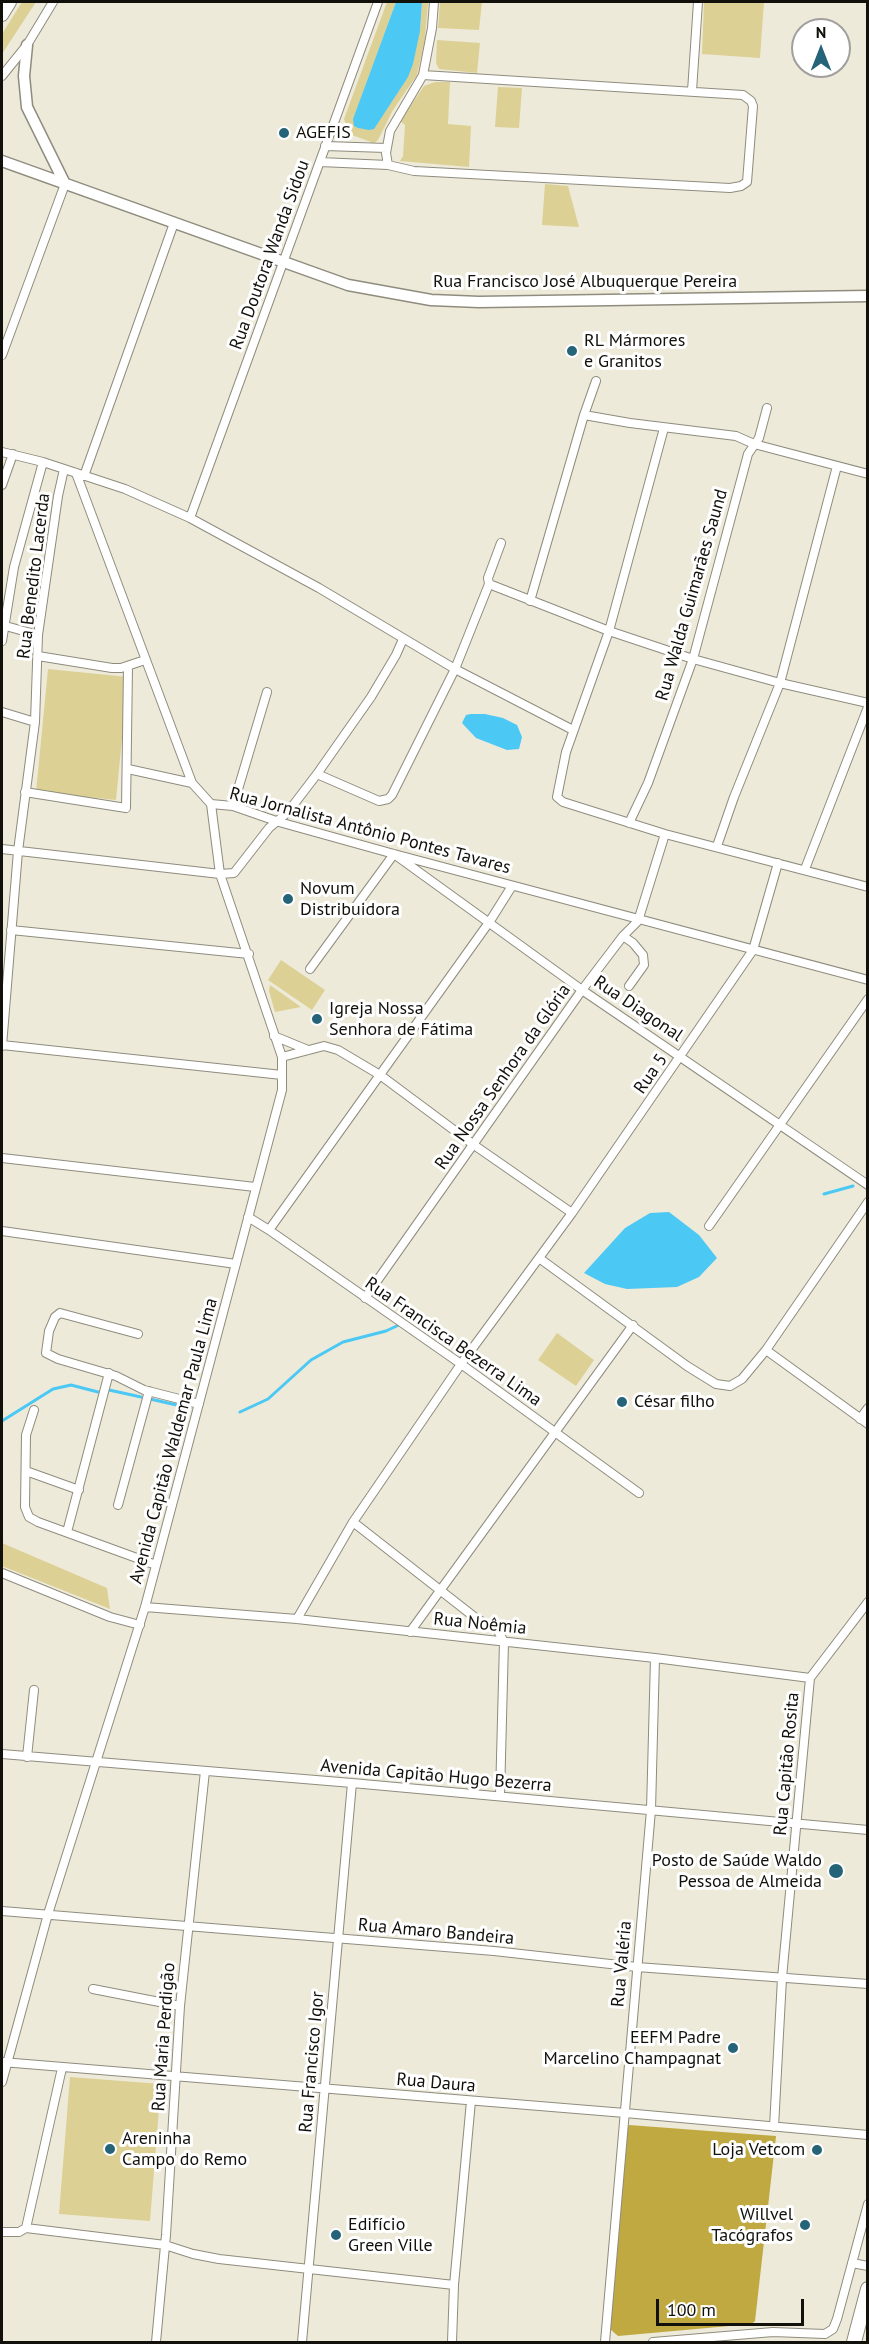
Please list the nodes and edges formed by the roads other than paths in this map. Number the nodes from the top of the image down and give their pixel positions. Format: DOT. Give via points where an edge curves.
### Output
graph roads {
  1 [pos="10,2"];
  2 [pos="53,2"];
  3 [pos="378,2"];
  4 [pos="434,2"];
  5 [pos="698,2"];
  6 [pos="2,15"];
  7 [pos="27,45"];
  8 [pos="423,75"];
  9 [pos="2,76"];
  10 [pos="692,91"];
  11 [pos="325,146"];
  12 [pos="386,148"];
  13 [pos="2,161"];
  14 [pos="320,162"];
  15 [pos="388,165"];
  16 [pos="65,184"];
  17 [pos="174,223"];
  18 [pos="283,261"];
  19 [pos="867,296"];
  20 [pos="2,355"];
  21 [pos="596,381"];
  22 [pos="767,408"];
  23 [pos="584,415"];
  24 [pos="664,428"];
  25 [pos="754,444"];
  26 [pos="2,452"];
  27 [pos="13,454"];
  28 [pos="43,462"];
  29 [pos="837,466"];
  30 [pos="64,469"];
  31 [pos="80,474"];
  32 [pos="867,474"];
  33 [pos="2,485"];
  34 [pos="190,518"];
  35 [pos="501,543"];
  36 [pos="489,584"];
  37 [pos="530,600"];
  38 [pos="2,625"];
  39 [pos="609,632"];
  40 [pos="38,635"];
  41 [pos="403,639"];
  42 [pos="2,641"];
  43 [pos="38,656"];
  44 [pos="693,659"];
  45 [pos="146,660"];
  46 [pos="129,666"];
  47 [pos="455,669"];
  48 [pos="780,683"];
  49 [pos="267,692"];
  50 [pos="867,705"];
  51 [pos="2,712"];
  52 [pos="35,722"];
  53 [pos="573,729"];
  54 [pos="128,769"];
  55 [pos="317,774"];
  56 [pos="192,783"];
  57 [pos="25,792"];
  58 [pos="211,804"];
  59 [pos="233,806"];
  60 [pos="279,822"];
  61 [pos="629,823"];
  62 [pos="665,834"];
  63 [pos="717,846"];
  64 [pos="2,849"];
  65 [pos="18,850"];
  66 [pos="394,854"];
  67 [pos="778,863"];
  68 [pos="805,869"];
  69 [pos="220,874"];
  70 [pos="512,886"];
  71 [pos="867,887"];
  72 [pos="490,921"];
  73 [pos="638,921"];
  74 [pos="11,930"];
  75 [pos="623,936"];
  76 [pos="753,950"];
  77 [pos="249,954"];
  78 [pos="310,969"];
  79 [pos="867,980"];
  80 [pos="629,986"];
  81 [pos="582,990"];
  82 [pos="867,999"];
  83 [pos="274,1036"];
  84 [pos="2,1045"];
  85 [pos="308,1050"];
  86 [pos="282,1057"];
  87 [pos="681,1057"];
  88 [pos="282,1075"];
  89 [pos="380,1075"];
  90 [pos="779,1125"];
  91 [pos="474,1145"];
  92 [pos="2,1158"];
  93 [pos="867,1185"];
  94 [pos="255,1187"];
  95 [pos="867,1202"];
  96 [pos="572,1213"];
  97 [pos="248,1217"];
  98 [pos="709,1226"];
  99 [pos="269,1230"];
  100 [pos="2,1231"];
  101 [pos="539,1258"];
  102 [pos="236,1264"];
  103 [pos="365,1298"];
  104 [pos="633,1325"];
  105 [pos="138,1334"];
  106 [pos="766,1350"];
  107 [pos="461,1364"];
  108 [pos="109,1373"];
  109 [pos="149,1391"];
  110 [pos="199,1404"];
  111 [pos="867,1408"];
  112 [pos="34,1410"];
  113 [pos="864,1421"];
  114 [pos="556,1434"];
  115 [pos="26,1471"];
  116 [pos="79,1490"];
  117 [pos="639,1493"];
  118 [pos="118,1505"];
  119 [pos="353,1522"];
  120 [pos="67,1532"];
  121 [pos="156,1565"];
  122 [pos="2,1573"];
  123 [pos="441,1590"];
  124 [pos="867,1602"];
  125 [pos="146,1607"];
  126 [pos="297,1619"];
  127 [pos="140,1625"];
  128 [pos="410,1632"];
  129 [pos="504,1642"];
  130 [pos="655,1658"];
  131 [pos="810,1678"];
  132 [pos="34,1690"];
  133 [pos="2,1754"];
  134 [pos="27,1757"];
  135 [pos="95,1762"];
  136 [pos="205,1771"];
  137 [pos="352,1783"];
  138 [pos="500,1796"];
  139 [pos="651,1810"];
  140 [pos="797,1823"];
  141 [pos="867,1830"];
  142 [pos="2,1911"];
  143 [pos="48,1914"];
  144 [pos="189,1925"];
  145 [pos="338,1938"];
  146 [pos="637,1967"];
  147 [pos="782,1978"];
  148 [pos="867,1984"];
  149 [pos="93,1989"];
  150 [pos="180,2006"];
  151 [pos="4,2062"];
  152 [pos="62,2068"];
  153 [pos="175,2078"];
  154 [pos="2,2082"];
  155 [pos="326,2089"];
  156 [pos="471,2101"];
  157 [pos="625,2112"];
  158 [pos="774,2127"];
  159 [pos="867,2135"];
  160 [pos="867,2204"];
  161 [pos="26,2228"];
  162 [pos="2,2232"];
  163 [pos="165,2245"];
  164 [pos="852,2263"];
  165 [pos="867,2266"];
  166 [pos="307,2268"];
  167 [pos="454,2285"];
  168 [pos="867,2289"];
  169 [pos="156,2343"];
  170 [pos="302,2343"];
  171 [pos="452,2343"];
  172 [pos="605,2343"];
  173 [pos="653,2343"];
  174 [pos="854,2343"];
  1 -- 6 [label="main road"];
  2 -- 7 [label="street"];
  3 -- 11 [label="street, Rua Doutora Wanda Sidou"];
  4 -- 8 [label="street"];
  5 -- 10 [label="street"];
  7 -- 9 [label="street"];
  7 -- 16 [label="main road" via="27,107"];
  8 -- 10 [label="street"];
  8 -- 12 [label="street" via="390,131"];
  10 -- 15 [label="street" via="743,95 753,106 747,182 741,186 414,171"];
  11 -- 12 [label="street"];
  11 -- 14 [label="street, Rua Doutora Wanda Sidou"];
  12 -- 15 [label="street"];
  13 -- 16 [label="main road, Rua Francisco José Albuquerque Pereira"];
  14 -- 15 [label="street"];
  14 -- 18 [label="street, Rua Doutora Wanda Sidou"];
  16 -- 17 [label="main road, Rua Francisco José Albuquerque Pereira"];
  16 -- 20 [label="street"];
  17 -- 18 [label="main road, Rua Francisco José Albuquerque Pereira"];
  17 -- 31 [label="street"];
  18 -- 19 [label="main road, Rua Francisco José Albuquerque Pereira" via="348,285 431,300"];
  18 -- 34 [label="street, Rua Doutora Wanda Sidou"];
  21 -- 23 [label="street"];
  22 -- 25 [label="street, Rua Walda Guimarães Saund"];
  23 -- 24 [label="street"];
  23 -- 37 [label="street"];
  24 -- 25 [label="street" via="736,436"];
  24 -- 39 [label="street"];
  25 -- 29 [label="street"];
  25 -- 44 [label="street, Rua Walda Guimarães Saund" via="748,454"];
  26 -- 27 [label="street"];
  27 -- 28 [label="street"];
  27 -- 33 [label="street"];
  28 -- 30 [label="street"];
  28 -- 38 [label="street"];
  29 -- 32 [label="street"];
  29 -- 48 [label="street"];
  30 -- 31 [label="street"];
  30 -- 40 [label="street, Rua Benedito Lacerda"];
  31 -- 34 [label="street"];
  31 -- 45 [label="street, Rua Jornalista Antônio Pontes Tavares"];
  34 -- 41 [label="street"];
  35 -- 36 [label="street"];
  36 -- 37 [label="street"];
  36 -- 47 [label="street"];
  37 -- 39 [label="street"];
  38 -- 40 [label="street"];
  38 -- 42 [label="street"];
  39 -- 44 [label="street"];
  39 -- 53 [label="street"];
  40 -- 43 [label="street, Rua Benedito Lacerda"];
  41 -- 47 [label="street"];
  41 -- 55 [label="street" via="371,697"];
  43 -- 46 [label="street" via="112,668"];
  43 -- 52 [label="street, Rua Benedito Lacerda"];
  44 -- 48 [label="street"];
  44 -- 61 [label="street, Rua Walda Guimarães Saund" via="648,783"];
  45 -- 46 [label="street"];
  45 -- 56 [label="street, Rua Jornalista Antônio Pontes Tavares"];
  46 -- 54 [label="street"];
  47 -- 53 [label="street"];
  47 -- 55 [label="street" via="388,799 380,801"];
  48 -- 50 [label="street"];
  48 -- 63 [label="street"];
  49 -- 59 [label="street"];
  50 -- 68 [label="street"];
  51 -- 52 [label="street"];
  52 -- 57 [label="street, Rua Benedito Lacerda"];
  53 -- 61 [label="street" via="557,797 562,802"];
  54 -- 56 [label="street"];
  54 -- 57 [label="street" via="126,808"];
  55 -- 60 [label="street"];
  56 -- 58 [label="street, Rua Jornalista Antônio Pontes Tavares"];
  57 -- 65 [label="street, Rua Benedito Lacerda"];
  58 -- 59 [label="street, Rua Jornalista Antônio Pontes Tavares"];
  58 -- 69 [label="street, Avenida Capitão Waldemar Paula Lima"];
  59 -- 60 [label="street, Rua Jornalista Antônio Pontes Tavares"];
  60 -- 66 [label="street, Rua Jornalista Antônio Pontes Tavares"];
  60 -- 69 [label="street" via="269,828 234,873"];
  61 -- 62 [label="street"];
  62 -- 63 [label="street"];
  62 -- 73 [label="street, Rua Nossa Senhora da Glória"];
  63 -- 67 [label="street"];
  64 -- 65 [label="street"];
  65 -- 69 [label="street"];
  65 -- 74 [label="street, Rua Benedito Lacerda"];
  66 -- 70 [label="street, Rua Jornalista Antônio Pontes Tavares"];
  66 -- 72 [label="street, Rua Diagonal"];
  66 -- 78 [label="street"];
  67 -- 68 [label="street"];
  67 -- 76 [label="street, Rua 5"];
  68 -- 71 [label="street"];
  69 -- 77 [label="street, Avenida Capitão Waldemar Paula Lima"];
  70 -- 72 [label="street"];
  70 -- 73 [label="street, Rua Jornalista Antônio Pontes Tavares"];
  72 -- 81 [label="street, Rua Diagonal"];
  72 -- 89 [label="street"];
  73 -- 75 [label="street, Rua Nossa Senhora da Glória"];
  73 -- 76 [label="street, Rua Jornalista Antônio Pontes Tavares"];
  74 -- 77 [label="street"];
  74 -- 84 [label="street, Rua Benedito Lacerda"];
  75 -- 80 [label="street" via="643,955 644,965"];
  75 -- 81 [label="street, Rua Nossa Senhora da Glória"];
  76 -- 79 [label="street, Rua Jornalista Antônio Pontes Tavares"];
  76 -- 87 [label="street, Rua 5"];
  77 -- 83 [label="street, Avenida Capitão Waldemar Paula Lima"];
  81 -- 87 [label="street, Rua Diagonal"];
  81 -- 91 [label="street, Rua Nossa Senhora da Glória"];
  82 -- 90 [label="street"];
  83 -- 85 [label="street"];
  83 -- 86 [label="street, Avenida Capitão Waldemar Paula Lima"];
  84 -- 88 [label="street"];
  85 -- 86 [label="street"];
  85 -- 89 [label="street" via="328,1046"];
  86 -- 88 [label="street, Avenida Capitão Waldemar Paula Lima"];
  87 -- 90 [label="street, Rua Diagonal"];
  87 -- 96 [label="street, Rua 5"];
  88 -- 94 [label="street, Avenida Capitão Waldemar Paula Lima" via="282,1090"];
  89 -- 91 [label="street"];
  89 -- 99 [label="street"];
  90 -- 93 [label="street, Rua Diagonal"];
  90 -- 98 [label="street"];
  91 -- 96 [label="street"];
  91 -- 103 [label="street, Rua Nossa Senhora da Glória"];
  92 -- 94 [label="street"];
  94 -- 97 [label="street, Avenida Capitão Waldemar Paula Lima"];
  95 -- 106 [label="street"];
  96 -- 101 [label="street, Rua 5"];
  97 -- 99 [label="street, Rua Francisca Bezerra Lima"];
  97 -- 102 [label="street, Avenida Capitão Waldemar Paula Lima"];
  99 -- 103 [label="street, Rua Francisca Bezerra Lima"];
  100 -- 102 [label="street"];
  101 -- 104 [label="street"];
  101 -- 107 [label="street, Rua 5"];
  102 -- 110 [label="street, Avenida Capitão Waldemar Paula Lima"];
  103 -- 107 [label="street, Rua Francisca Bezerra Lima"];
  104 -- 106 [label="street" via="716,1384 730,1386 742,1379"];
  104 -- 114 [label="street"];
  105 -- 108 [label="street" via="64,1313 55,1317 46,1345 48,1355"];
  106 -- 113 [label="street"];
  107 -- 114 [label="street, Rua Francisca Bezerra Lima"];
  107 -- 119 [label="street, Rua 5"];
  108 -- 109 [label="street"];
  108 -- 116 [label="street"];
  109 -- 110 [label="street"];
  109 -- 118 [label="street"];
  110 -- 121 [label="street, Avenida Capitão Waldemar Paula Lima"];
  111 -- 113 [label="street"];
  112 -- 115 [label="street" via="26,1436"];
  114 -- 117 [label="street, Rua Francisca Bezerra Lima"];
  114 -- 123 [label="street"];
  115 -- 116 [label="street"];
  115 -- 120 [label="street" via="28,1517"];
  116 -- 120 [label="street"];
  119 -- 123 [label="street"];
  119 -- 126 [label="street, Rua 5"];
  120 -- 121 [label="street"];
  121 -- 125 [label="street, Avenida Capitão Waldemar Paula Lima"];
  122 -- 127 [label="street" via="110,1617"];
  123 -- 128 [label="street"];
  123 -- 129 [label="street" via="477,1619 497,1629"];
  124 -- 131 [label="street, Rua Capitão Rosita"];
  125 -- 126 [label="street, Rua Noêmia"];
  125 -- 127 [label="street, Avenida Capitão Waldemar Paula Lima"];
  126 -- 128 [label="street, Rua Noêmia"];
  127 -- 135 [label="street, Avenida Capitão Waldemar Paula Lima"];
  128 -- 129 [label="street, Rua Noêmia"];
  129 -- 130 [label="street, Rua Noêmia"];
  129 -- 138 [label="street"];
  130 -- 131 [label="street, Rua Noêmia"];
  130 -- 139 [label="street, Rua Valéria"];
  131 -- 140 [label="street, Rua Capitão Rosita"];
  132 -- 134 [label="street"];
  133 -- 134 [label="street, Avenida Capitão Hugo Bezerra"];
  134 -- 135 [label="street, Avenida Capitão Hugo Bezerra"];
  135 -- 136 [label="street, Avenida Capitão Hugo Bezerra"];
  135 -- 143 [label="street, Avenida Capitão Waldemar Paula Lima"];
  136 -- 137 [label="street, Avenida Capitão Hugo Bezerra"];
  136 -- 144 [label="street, Rua Maria Perdigão"];
  137 -- 138 [label="street, Avenida Capitão Hugo Bezerra"];
  137 -- 145 [label="street, Rua Francisco Igor"];
  138 -- 139 [label="street, Avenida Capitão Hugo Bezerra"];
  139 -- 140 [label="street, Avenida Capitão Hugo Bezerra"];
  139 -- 146 [label="street, Rua Valéria"];
  140 -- 141 [label="street, Avenida Capitão Hugo Bezerra"];
  140 -- 147 [label="street, Rua Capitão Rosita"];
  142 -- 143 [label="street, Rua Amaro Bandeira"];
  143 -- 144 [label="street, Rua Amaro Bandeira"];
  143 -- 151 [label="street, Avenida Capitão Waldemar Paula Lima"];
  144 -- 145 [label="street, Rua Amaro Bandeira"];
  144 -- 150 [label="street, Rua Maria Perdigão"];
  145 -- 146 [label="street, Rua Amaro Bandeira"];
  145 -- 155 [label="street, Rua Francisco Igor"];
  146 -- 147 [label="street, Rua Amaro Bandeira"];
  146 -- 157 [label="street, Rua Valéria"];
  147 -- 148 [label="street, Rua Amaro Bandeira"];
  147 -- 158 [label="street, Rua Capitão Rosita"];
  149 -- 150 [label="street"];
  150 -- 153 [label="street, Rua Maria Perdigão"];
  151 -- 152 [label="street, Rua Daura"];
  151 -- 154 [label="street, Avenida Capitão Waldemar Paula Lima"];
  152 -- 153 [label="street, Rua Daura"];
  152 -- 161 [label="street"];
  153 -- 155 [label="street, Rua Daura"];
  153 -- 163 [label="street, Rua Maria Perdigão"];
  155 -- 156 [label="street, Rua Daura"];
  155 -- 166 [label="street, Rua Francisco Igor"];
  156 -- 157 [label="street, Rua Daura"];
  156 -- 167 [label="street"];
  157 -- 158 [label="street, Rua Daura"];
  157 -- 172 [label="street, Rua Valéria"];
  158 -- 159 [label="street, Rua Daura"];
  160 -- 164 [label="street"];
  161 -- 162 [label="street"];
  161 -- 163 [label="street"];
  163 -- 166 [label="street" via="193,2254"];
  163 -- 169 [label="street, Rua Maria Perdigão"];
  164 -- 165 [label="street"];
  164 -- 173 [label="street" via="837,2319 833,2329 825,2334 773,2332"];
  166 -- 167 [label="street"];
  166 -- 170 [label="street, Rua Francisco Igor"];
  167 -- 171 [label="street"];
  168 -- 174 [label="highway"];
}
